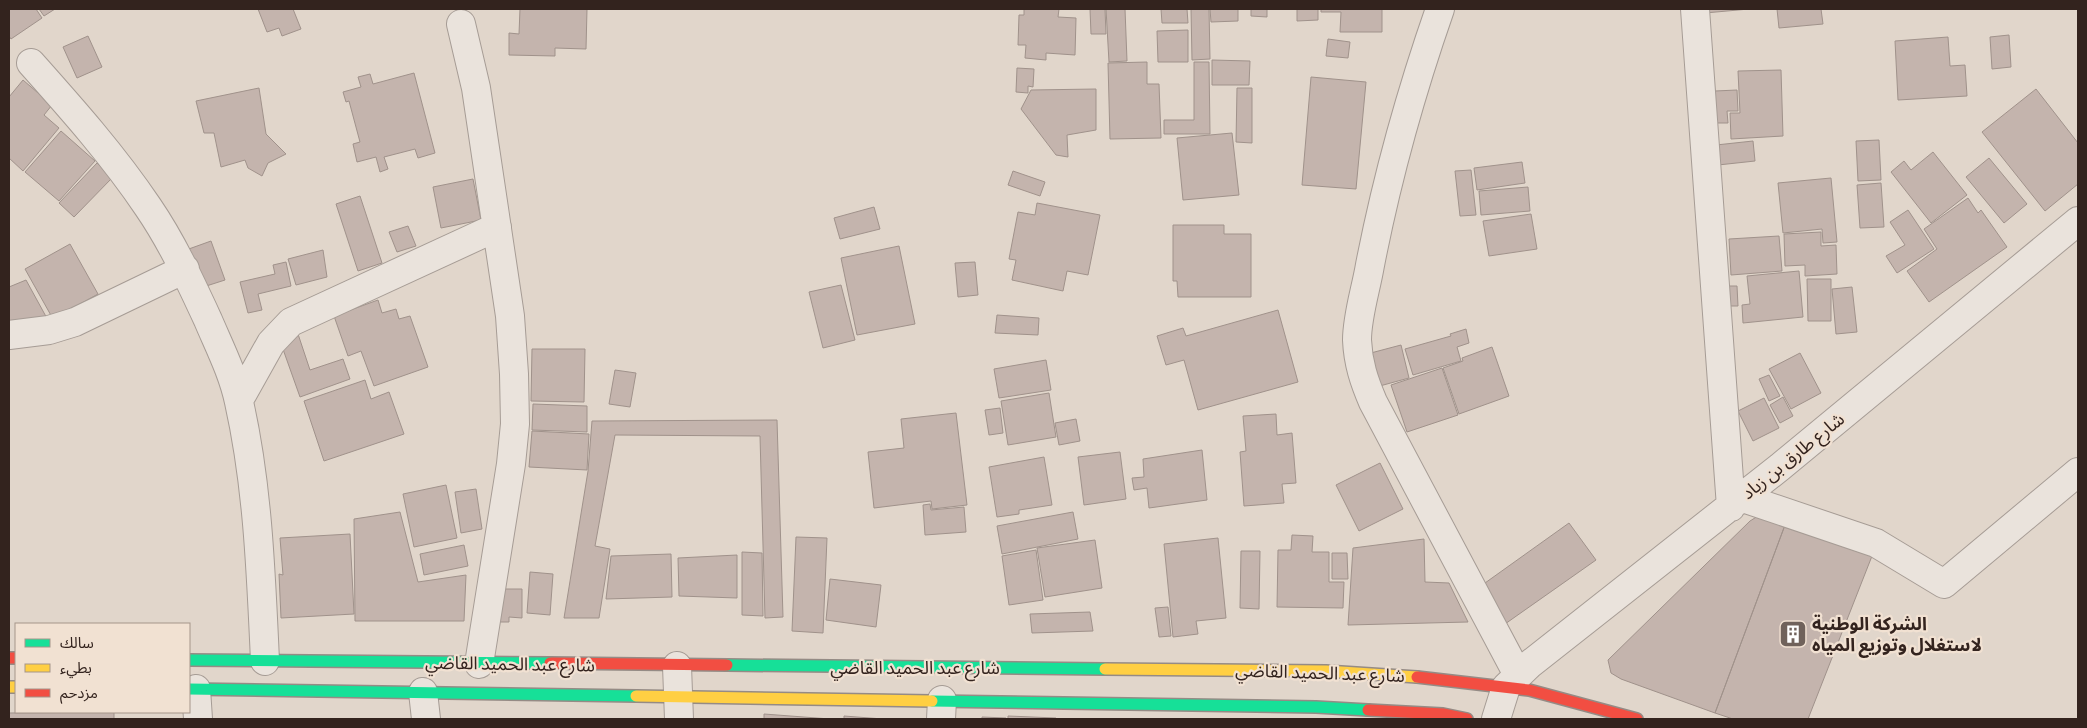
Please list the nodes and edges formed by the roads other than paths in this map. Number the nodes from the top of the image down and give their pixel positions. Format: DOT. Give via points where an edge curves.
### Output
graph roads {
  1 [pos="1440,9"];
  2 [pos="1695,9"];
  3 [pos="461,24"];
  4 [pos="31,63"];
  5 [pos="2078,221"];
  6 [pos="496,227"];
  7 [pos="185,270"];
  8 [pos="9,335"];
  9 [pos="239,400"];
  10 [pos="2078,472"];
  11 [pos="1736,502"];
  12 [pos="190,660"];
  13 [pos="266,661"];
  14 [pos="478,664"];
  15 [pos="677,666"];
  16 [pos="1512,681"];
  17 [pos="193,689"];
  18 [pos="423,692"];
  19 [pos="679,707"];
  20 [pos="942,710"];
  21 [pos="198,719"];
  22 [pos="426,719"];
  23 [pos="1467,719"];
  24 [pos="1496,719"];
  25 [pos="1637,719"];
  1 -- 16 [label="street" via="1410,102 1378,226 1357,337 1358,360 1363,380"];
  2 -- 11 [label="street"];
  3 -- 6 [label="street" via="476,88"];
  4 -- 7 [label="street" via="120,168 149,208"];
  5 -- 11 [label="street, شارع طارق بن زياد"];
  6 -- 9 [label="street" via="291,322 270,343"];
  6 -- 14 [label="street" via="510,316 515,424"];
  7 -- 8 [label="street" via="75,322 49,330"];
  7 -- 9 [label="street" via="225,358"];
  9 -- 13 [label="street" via="260,557"];
  10 -- 11 [label="street" via="1944,584 1876,543"];
  11 -- 16 [label="street, شارع طارق بن زياد"];
  12 -- 13 [label="main road, شارع عبد الحميد القاضي"];
  13 -- 14 [label="main road, شارع عبد الحميد القاضي"];
  14 -- 15 [label="main road, شارع عبد الحميد القاضي"];
  15 -- 16 [label="main road, شارع عبد الحميد القاضي" via="1326,671"];
  15 -- 19 [label="street"];
  16 -- 24 [label="street"];
  16 -- 25 [label="main road, شارع عبد الحميد القاضي"];
  17 -- 18 [label="main road, شارع عبد الحميد القاضي"];
  17 -- 21 [label="street"];
  18 -- 19 [label="main road, شارع عبد الحميد القاضي"];
  18 -- 22 [label="street"];
  19 -- 20 [label="main road, شارع عبد الحميد القاضي"];
  20 -- 23 [label="main road, شارع عبد الحميد القاضي" via="1316,707 1443,714"];
}
